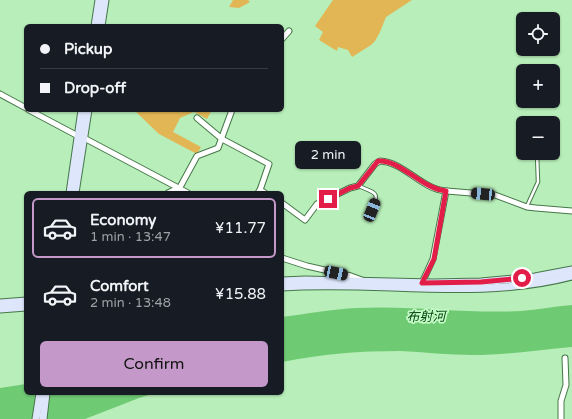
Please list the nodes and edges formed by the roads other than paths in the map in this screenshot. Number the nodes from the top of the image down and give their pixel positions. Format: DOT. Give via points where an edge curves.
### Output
graph roads {
  1 [pos="99,0"];
  2 [pos="105,0"];
  3 [pos="95,24"];
  4 [pos="101,24"];
  5 [pos="289,31"];
  6 [pos="284,37"];
  7 [pos="0,94"];
  8 [pos="24,107"];
  9 [pos="33,112"];
  10 [pos="82,112"];
  11 [pos="87,112"];
  12 [pos="231,112"];
  13 [pos="197,118"];
  14 [pos="81,137"];
  15 [pos="222,139"];
  16 [pos="537,160"];
  17 [pos="358,186"];
  18 [pos="178,188"];
  19 [pos="70,191"];
  20 [pos="76,191"];
  21 [pos="172,191"];
  22 [pos="184,191"];
  23 [pos="261,191"];
  24 [pos="446,191"];
  25 [pos="284,204"];
  26 [pos="527,207"];
  27 [pos="372,210"];
  28 [pos="572,211"];
  29 [pos="284,259"];
  30 [pos="572,270"];
  31 [pos="572,276"];
  32 [pos="363,281"];
  33 [pos="284,282"];
  34 [pos="422,283"];
  35 [pos="284,287"];
  36 [pos="24,301"];
  37 [pos="0,303"];
  38 [pos="24,307"];
  39 [pos="0,309"];
  40 [pos="565,358"];
  41 [pos="40,395"];
  42 [pos="46,395"];
  43 [pos="36,419"];
  44 [pos="43,419"];
  45 [pos="562,419"];
  1 -- 3 [label="main road"];
  2 -- 4 [label="main road"];
  5 -- 6 [label="street"];
  7 -- 8 [label="street"];
  9 -- 14 [label="street"];
  10 -- 14 [label="main road"];
  11 -- 14 [label="main road"];
  12 -- 15 [label="street"];
  13 -- 15 [label="street"];
  14 -- 18 [label="street"];
  14 -- 19 [label="main road"];
  14 -- 20 [label="main road"];
  15 -- 18 [label="street" via="215,150 198,156"];
  15 -- 23 [label="street" via="269,164"];
  16 -- 26 [label="lane" via="538,182"];
  17 -- 24 [label="street" via="375,164 382,161 394,165 432,188"];
  17 -- 25 [label="street" via="317,204 305,220"];
  17 -- 27 [label="lane" via="377,196"];
  18 -- 21 [label="street"];
  18 -- 22 [label="street"];
  24 -- 26 [label="street" via="495,195"];
  24 -- 34 [label="street" via="434,259"];
  26 -- 28 [label="street"];
  29 -- 32 [label="street"];
  30 -- 34 [label="main road" via="547,276 509,280"];
  31 -- 35 [label="main road" via="536,283 475,288"];
  32 -- 33 [label="main road"];
  32 -- 34 [label="main road"];
  36 -- 37 [label="main road"];
  38 -- 39 [label="main road"];
  40 -- 45 [label="street" via="566,385 561,401"];
  41 -- 43 [label="main road"];
  42 -- 44 [label="main road"];
}
